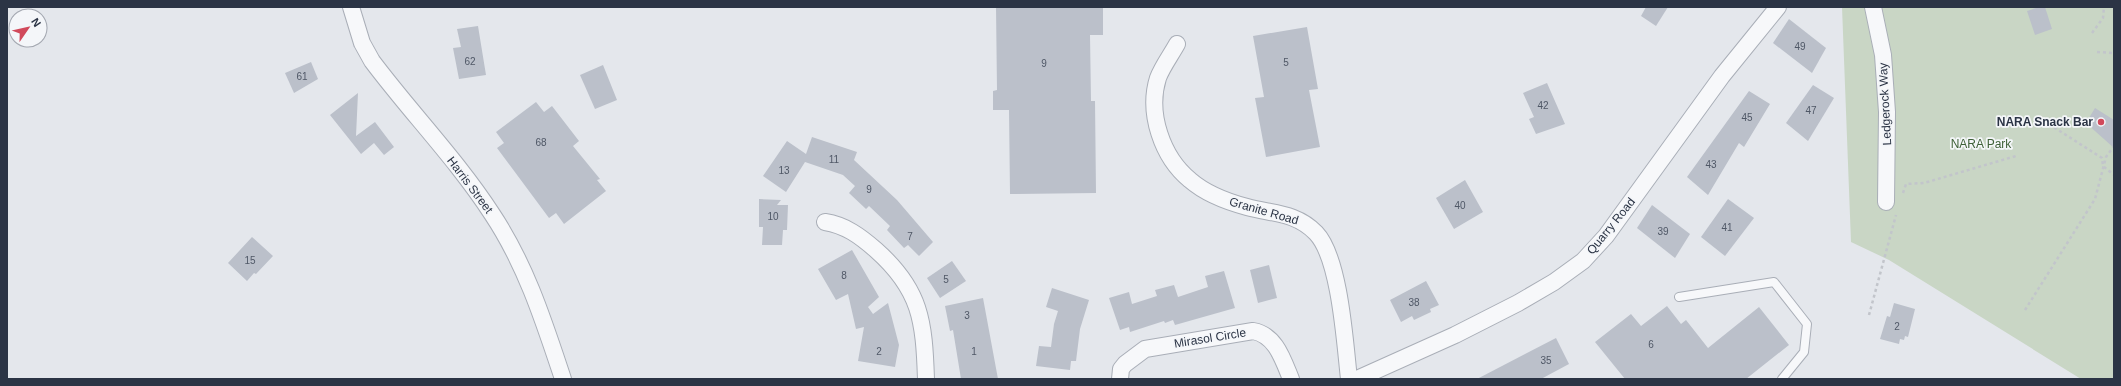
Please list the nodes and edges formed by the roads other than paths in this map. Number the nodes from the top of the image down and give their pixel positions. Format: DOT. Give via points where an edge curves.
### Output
graph roads {
  1 [pos="352,7"];
  2 [pos="1778,7"];
  3 [pos="1873,7"];
  4 [pos="1177,44"];
  5 [pos="1895,204"];
  6 [pos="825,222"];
  7 [pos="1679,297"];
  8 [pos="563,379"];
  9 [pos="926,379"];
  10 [pos="1120,379"];
  11 [pos="1291,379"];
  12 [pos="1349,379"];
  13 [pos="1357,379"];
  14 [pos="1782,379"];
  1 -- 8 [label="street, Harris Street" via="362,43 372,61 476,191 512,248 539,308"];
  2 -- 13 [label="street, Quarry Road" via="1722,76 1606,236 1582,261 1554,282 1518,303 1456,335"];
  3 -- 5 [label="street, Ledgerock Way" via="1884,62"];
  4 -- 12 [label="street, Granite Road" via="1158,78 1156,99 1155,120 1168,154 1190,180 1218,198 1248,208 1269,210 1301,221 1317,234 1328,252 1337,288"];
  6 -- 9 [label="street" via="843,227 860,237 889,262 909,288 921,319"];
  7 -- 14 [label="lane" via="1774,282 1807,324 1804,352"];
  10 -- 11 [label="street, Mirasol Circle" via="1121,369 1125,364 1145,349 1253,331 1273,341"];
}
